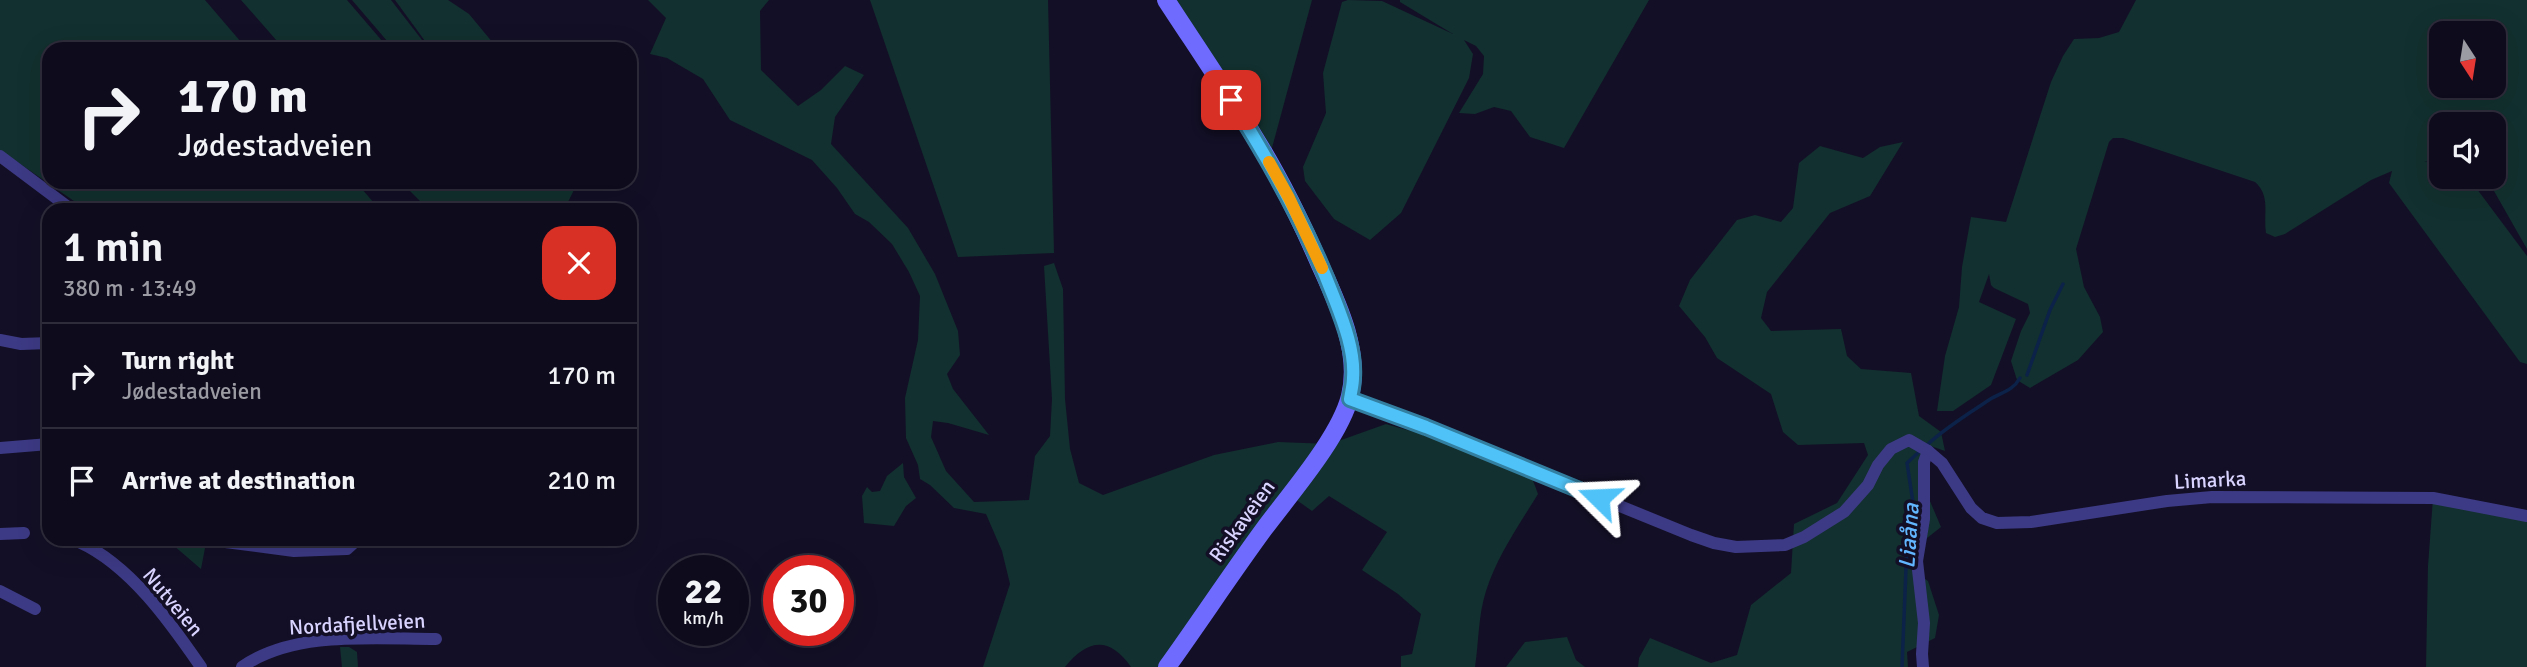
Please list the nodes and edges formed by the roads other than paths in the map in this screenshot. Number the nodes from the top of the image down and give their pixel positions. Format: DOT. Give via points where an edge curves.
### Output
graph roads {
  1 [pos="1166,0"];
  2 [pos="0,156"];
  3 [pos="42,188"];
  4 [pos="44,189"];
  5 [pos="63,203"];
  6 [pos="0,340"];
  7 [pos="42,343"];
  8 [pos="1350,399"];
  9 [pos="42,445"];
  10 [pos="0,448"];
  11 [pos="1928,451"];
  12 [pos="2527,516"];
  13 [pos="24,533"];
  14 [pos="0,534"];
  15 [pos="88,546"];
  16 [pos="256,546"];
  17 [pos="350,546"];
  18 [pos="0,591"];
  19 [pos="35,609"];
  20 [pos="436,639"];
  21 [pos="201,667"];
  22 [pos="242,667"];
  23 [pos="1167,667"];
  24 [pos="1923,667"];
  1 -- 8 [label="main road" via="1255,138 1315,253 1347,336 1353,378"];
  2 -- 3 [label="street"];
  4 -- 5 [label="street"];
  6 -- 7 [label="street"];
  8 -- 11 [label="street" via="1691,535 1737,547 1785,545 1804,537 1853,504 1891,449 1909,440"];
  8 -- 23 [label="main road, Riskaveien" via="1322,449"];
  9 -- 10 [label="street"];
  11 -- 12 [label="street, Limarka" via="1942,463 1971,508 1997,523 2212,497 2433,498"];
  11 -- 24 [label="street" via="1917,561"];
  13 -- 14 [label="street"];
  15 -- 21 [label="street, Nutveien" via="148,597"];
  16 -- 17 [label="street" via="294,551"];
  18 -- 19 [label="street"];
  20 -- 22 [label="street, Nordafjellveien" via="298,644 272,650"];
}
